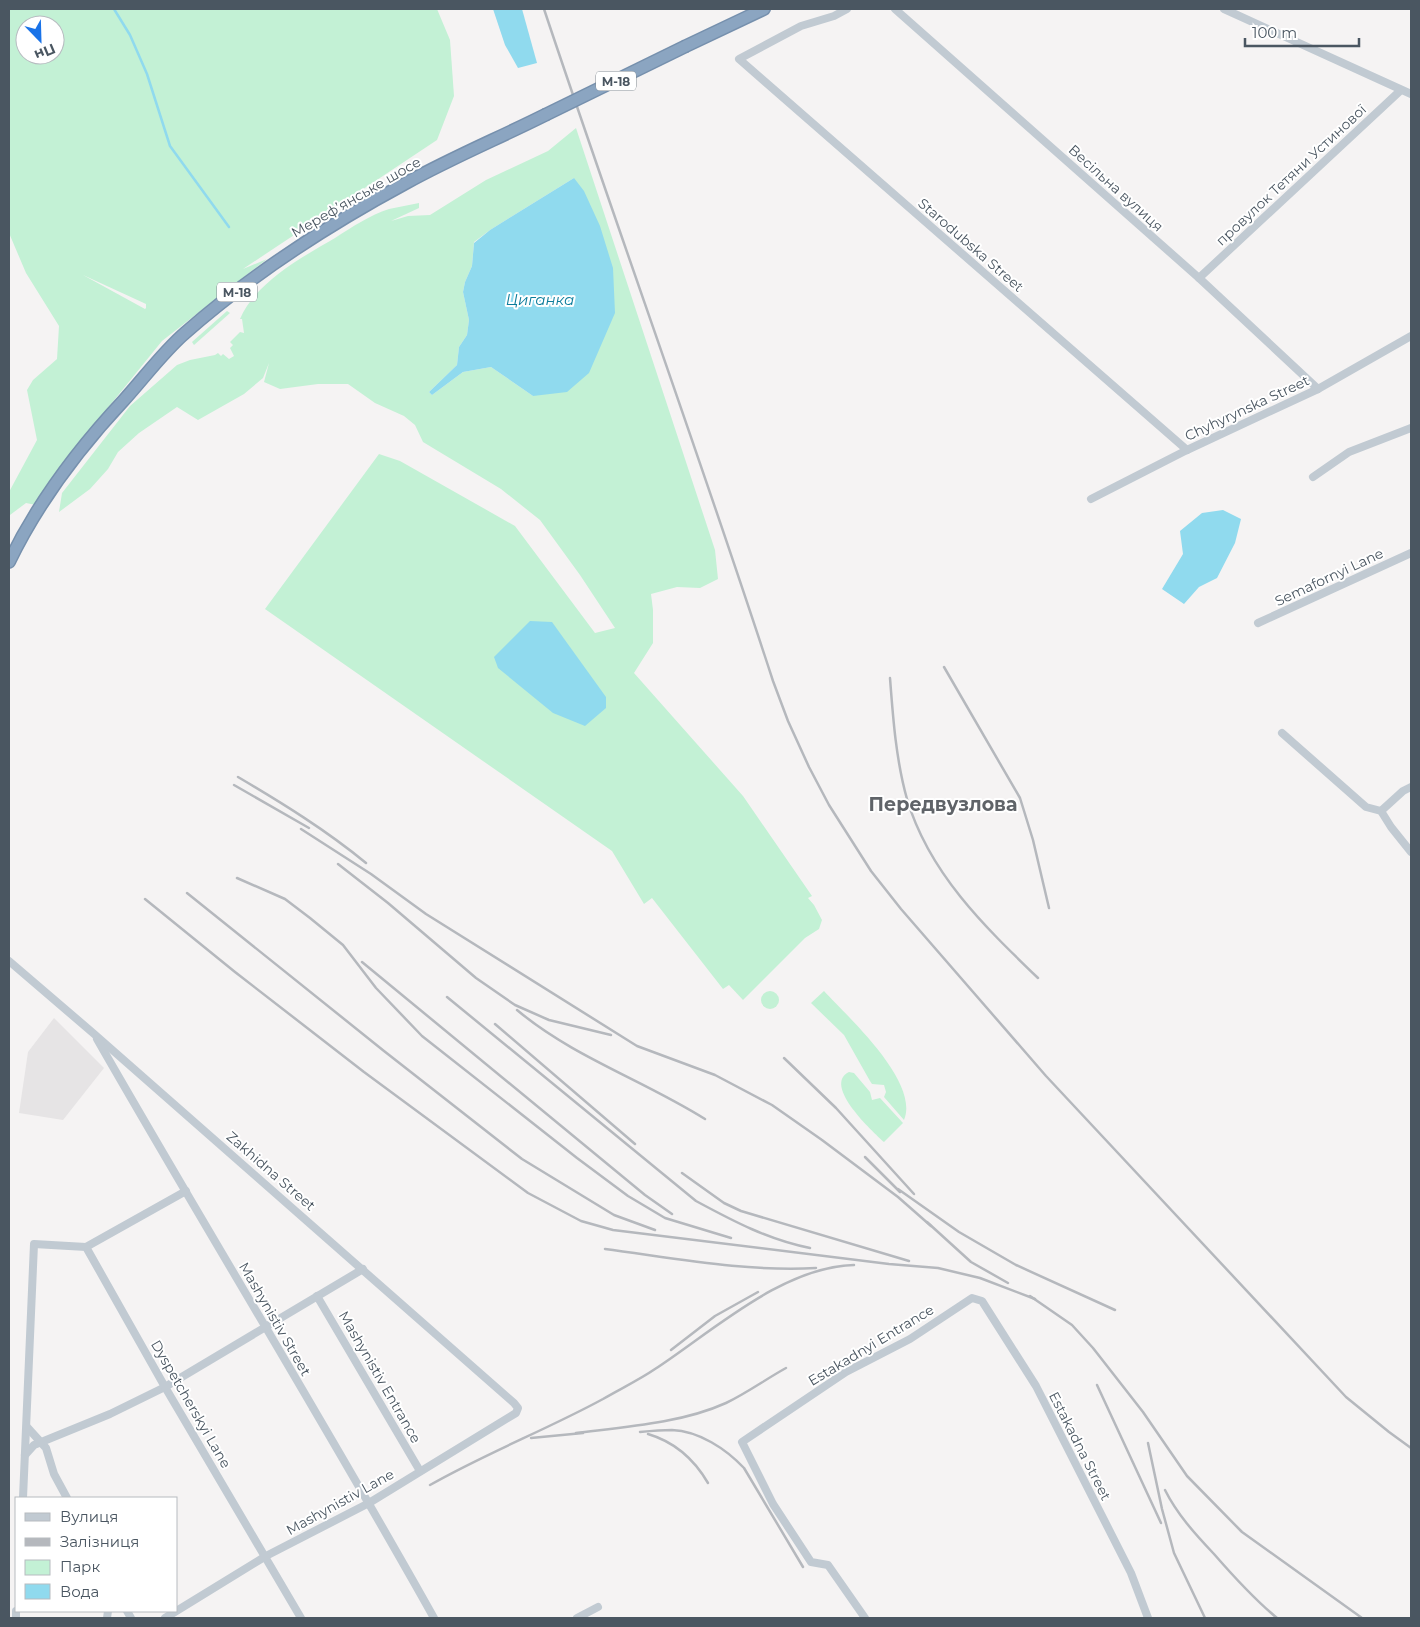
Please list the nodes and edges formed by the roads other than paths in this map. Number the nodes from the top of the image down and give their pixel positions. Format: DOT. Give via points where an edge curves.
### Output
graph roads {
  1 [pos="764,9"];
  2 [pos="847,9"];
  3 [pos="896,9"];
  4 [pos="1224,9"];
  5 [pos="1401,90"];
  6 [pos="1411,94"];
  7 [pos="1199,278"];
  8 [pos="1411,336"];
  9 [pos="1318,390"];
  10 [pos="1411,428"];
  11 [pos="1187,450"];
  12 [pos="1313,477"];
  13 [pos="1091,499"];
  14 [pos="1411,553"];
  15 [pos="9,562"];
  16 [pos="1258,623"];
  17 [pos="1282,733"];
  18 [pos="1411,787"];
  19 [pos="1381,811"];
  20 [pos="1411,852"];
  21 [pos="11,964"];
  22 [pos="94,1033"];
  23 [pos="186,1191"];
  24 [pos="86,1247"];
  25 [pos="363,1269"];
  26 [pos="317,1296"];
  27 [pos="972,1298"];
  28 [pos="264,1327"];
  29 [pos="165,1387"];
  30 [pos="514,1403"];
  31 [pos="27,1426"];
  32 [pos="41,1442"];
  33 [pos="25,1455"];
  34 [pos="420,1471"];
  35 [pos="23,1497"];
  36 [pos="66,1497"];
  37 [pos="369,1503"];
  38 [pos="266,1556"];
  39 [pos="598,1607"];
  40 [pos="178,1610"];
  41 [pos="301,1618"];
  42 [pos="434,1618"];
  43 [pos="577,1618"];
  44 [pos="865,1618"];
  45 [pos="1148,1618"];
  1 -- 15 [label="highway, Мереф’янське шосе / М-18, bridge" via="407,182 322,231 254,278 184,334 100,426 59,479"];
  2 -- 11 [label="street, Starodubska Street" via="800,26 740,59"];
  3 -- 7 [label="street, Весільна вулиця"];
  4 -- 5 [label="street"];
  5 -- 6 [label="street"];
  5 -- 7 [label="street, провулок Тетяни Устинової"];
  7 -- 9 [label="street, Весільна вулиця"];
  8 -- 9 [label="street, Chyhyrynska Street"];
  9 -- 11 [label="street, Chyhyrynska Street"];
  10 -- 12 [label="street" via="1349,452"];
  11 -- 13 [label="street, Chyhyrynska Street"];
  14 -- 16 [label="street, Semafornyi Lane"];
  17 -- 19 [label="street" via="1366,808"];
  18 -- 19 [label="street"];
  19 -- 20 [label="street"];
  21 -- 22 [label="street, Zakhidna Street"];
  22 -- 23 [label="street, Mashynistiv Street"];
  22 -- 25 [label="street, Zakhidna Street"];
  23 -- 24 [label="street"];
  23 -- 28 [label="street, Mashynistiv Street"];
  24 -- 29 [label="street, Dyspetcherskyi Lane"];
  24 -- 31 [label="street" via="34,1244"];
  25 -- 26 [label="street"];
  25 -- 30 [label="street, Zakhidna Street"];
  26 -- 28 [label="street"];
  26 -- 34 [label="street, Mashynistiv Entrance"];
  27 -- 44 [label="street, Estakadnyi Entrance" via="910,1339 846,1372 742,1442 772,1504 811,1562 828,1565"];
  27 -- 45 [label="street, Estakadna Street" via="982,1301 1036,1386 1131,1573"];
  28 -- 29 [label="street"];
  28 -- 37 [label="street, Mashynistiv Street"];
  29 -- 32 [label="street"];
  29 -- 38 [label="street, Dyspetcherskyi Lane"];
  30 -- 34 [label="street, Mashynistiv Lane" via="518,1408 516,1414"];
  31 -- 32 [label="street"];
  31 -- 33 [label="street"];
  32 -- 33 [label="street"];
  32 -- 36 [label="street"];
  33 -- 35 [label="street"];
  34 -- 37 [label="street, Mashynistiv Lane"];
  37 -- 38 [label="street, Mashynistiv Lane"];
  37 -- 42 [label="street, Mashynistiv Street"];
  38 -- 40 [label="street, Mashynistiv Lane"];
  38 -- 41 [label="street, Dyspetcherskyi Lane"];
  39 -- 43 [label="street"];
}
